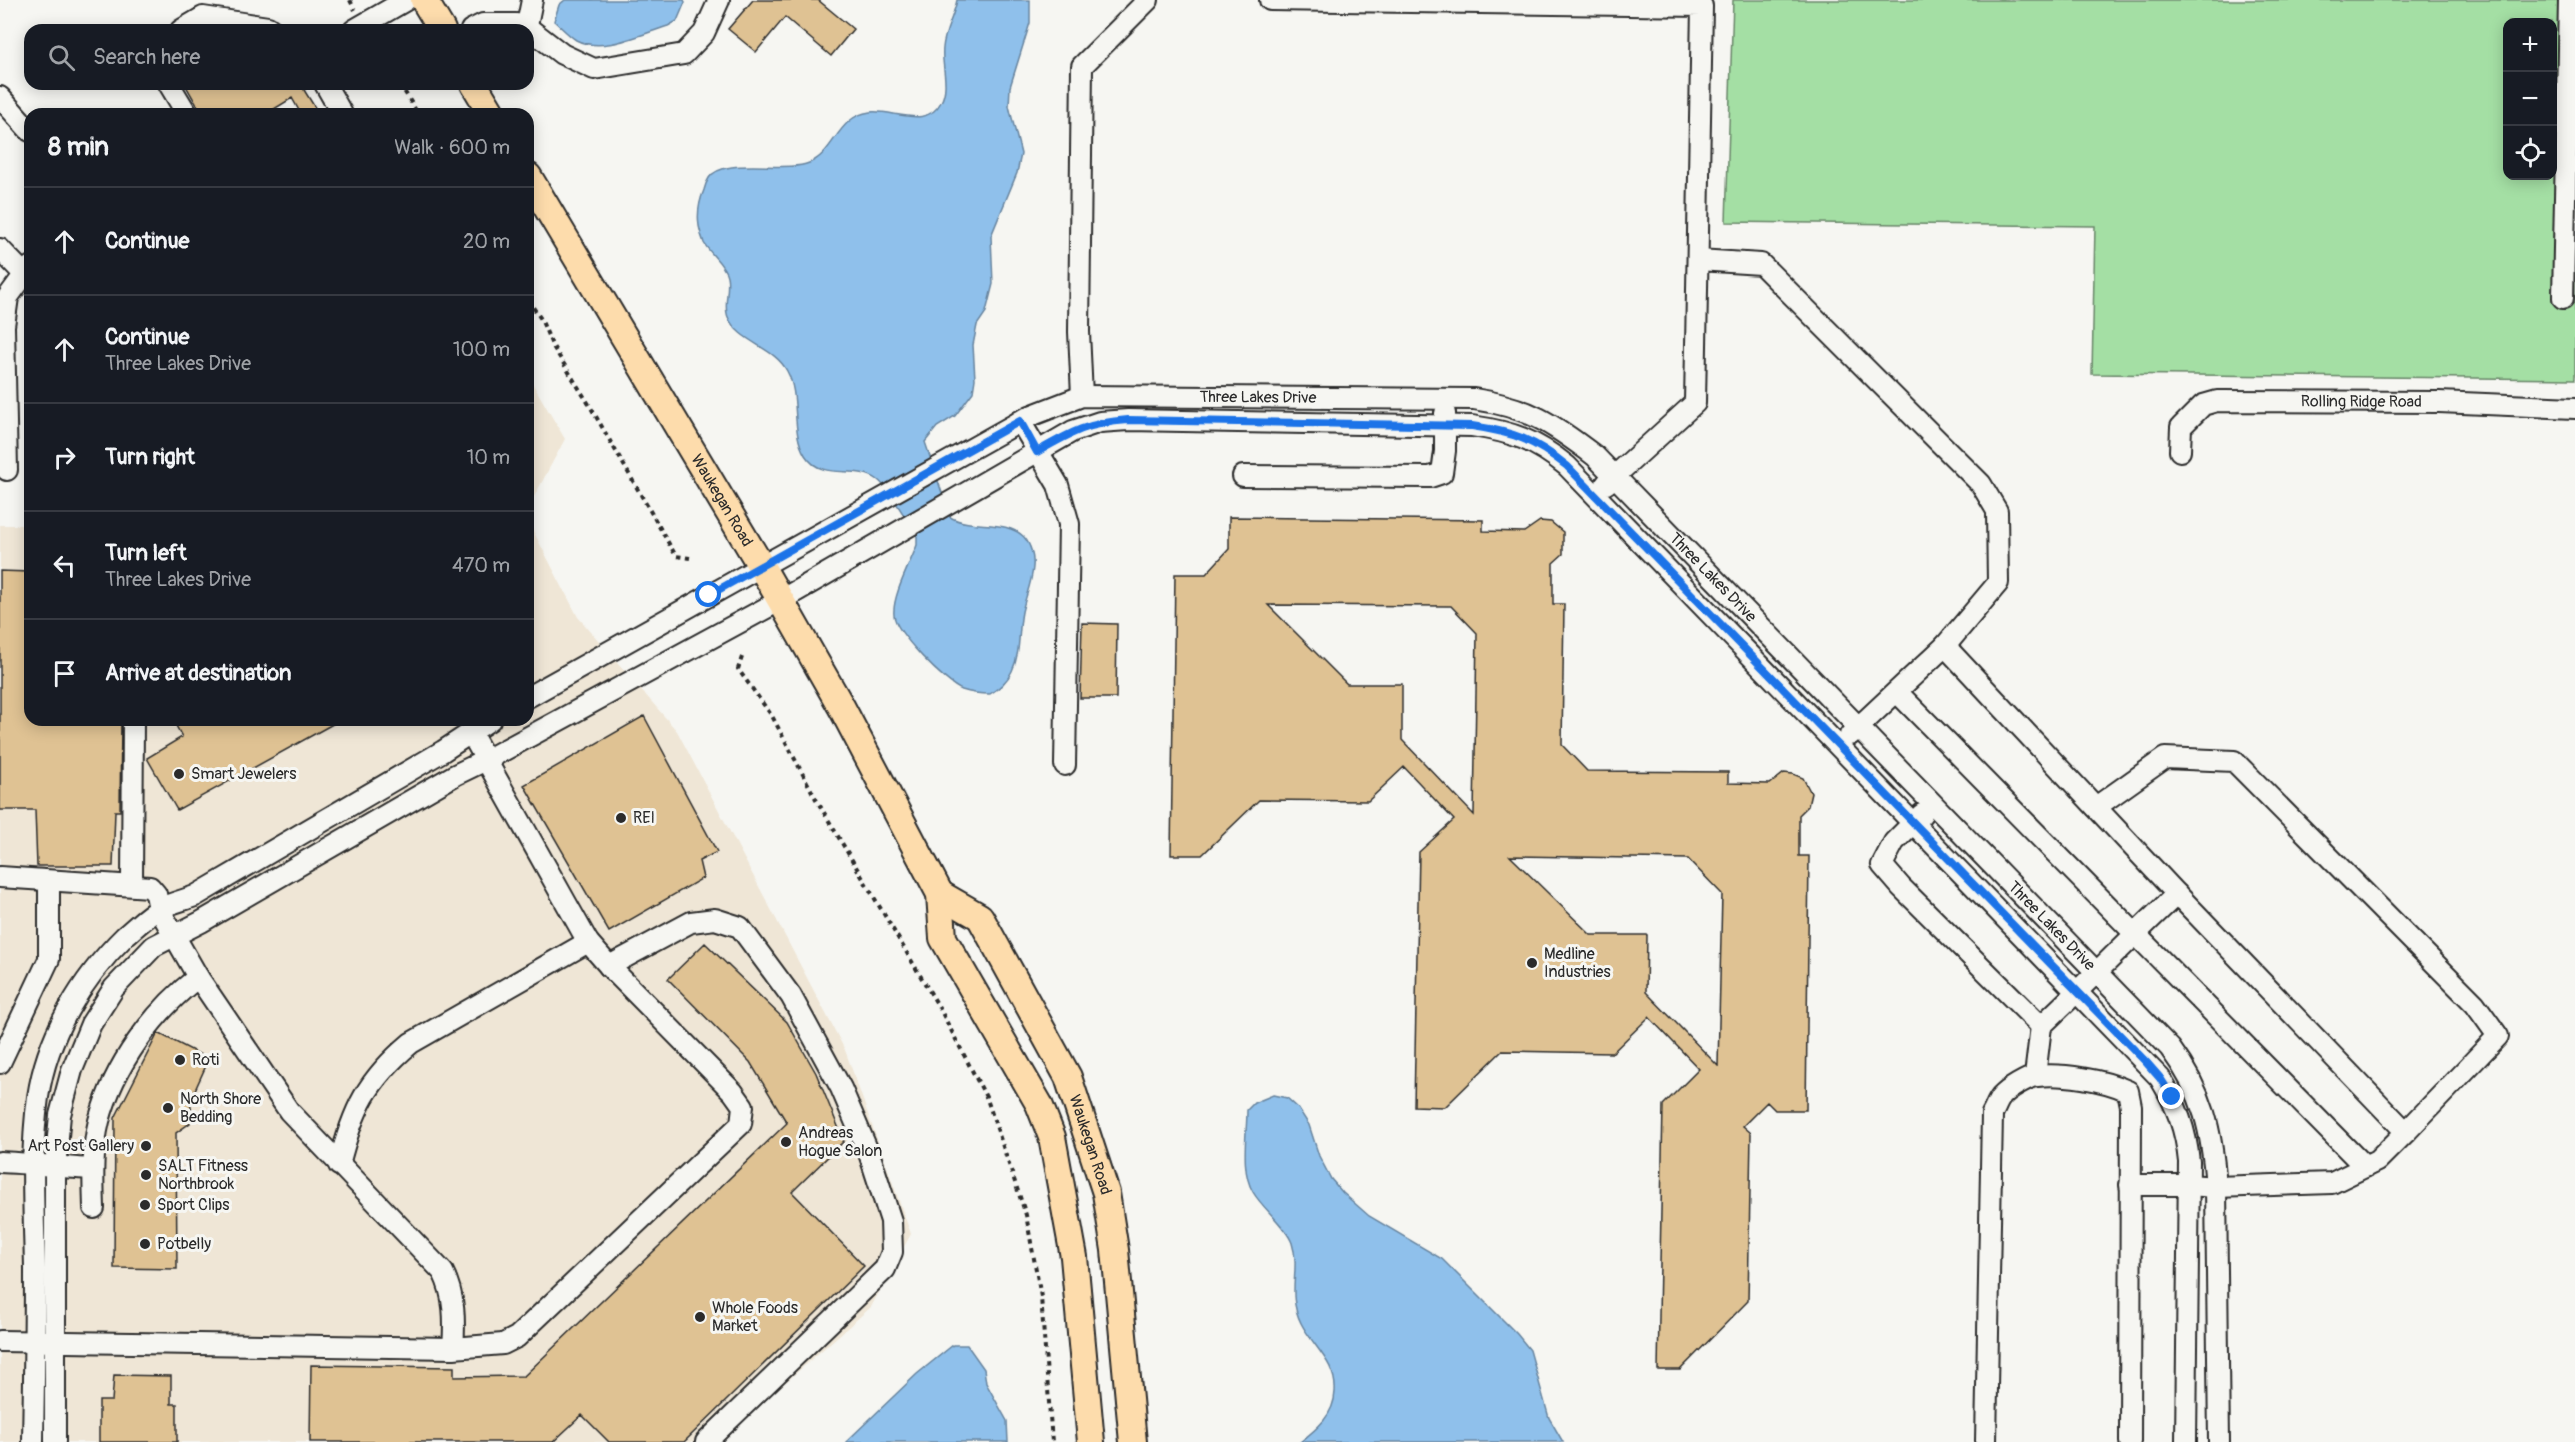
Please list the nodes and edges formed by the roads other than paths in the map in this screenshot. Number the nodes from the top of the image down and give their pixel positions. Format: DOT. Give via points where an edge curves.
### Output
graph roads {
  1 [pos="406,0"];
  2 [pos="424,0"];
  3 [pos="532,0"];
  4 [pos="719,0"];
  5 [pos="1148,0"];
  6 [pos="1270,0"];
  7 [pos="2568,0"];
  8 [pos="191,24"];
  9 [pos="248,24"];
  10 [pos="364,24"];
  11 [pos="438,24"];
  12 [pos="483,24"];
  13 [pos="516,24"];
  14 [pos="528,24"];
  15 [pos="534,33"];
  16 [pos="173,90"];
  17 [pos="328,90"];
  18 [pos="480,90"];
  19 [pos="0,97"];
  20 [pos="183,108"];
  21 [pos="339,108"];
  22 [pos="489,108"];
  23 [pos="24,124"];
  24 [pos="2571,166"];
  25 [pos="534,186"];
  26 [pos="0,249"];
  27 [pos="1698,261"];
  28 [pos="24,268"];
  29 [pos="24,274"];
  30 [pos="2563,298"];
  31 [pos="2,373"];
  32 [pos="1082,396"];
  33 [pos="1445,399"];
  34 [pos="2575,408"];
  35 [pos="1020,421"];
  36 [pos="1445,425"];
  37 [pos="2180,451"];
  38 [pos="1037,452"];
  39 [pos="6,470"];
  40 [pos="1243,476"];
  41 [pos="1614,476"];
  42 [pos="1595,494"];
  43 [pos="762,566"];
  44 [pos="781,600"];
  45 [pos="1945,646"];
  46 [pos="1897,692"];
  47 [pos="534,694"];
  48 [pos="132,726"];
  49 [pos="481,726"];
  50 [pos="1859,728"];
  51 [pos="471,733"];
  52 [pos="1839,745"];
  53 [pos="486,760"];
  54 [pos="1065,765"];
  55 [pos="1933,804"];
  56 [pos="2096,807"];
  57 [pos="1913,822"];
  58 [pos="0,877"];
  59 [pos="49,881"];
  60 [pos="132,884"];
  61 [pos="940,894"];
  62 [pos="2177,894"];
  63 [pos="159,909"];
  64 [pos="173,934"];
  65 [pos="2134,934"];
  66 [pos="588,942"];
  67 [pos="609,966"];
  68 [pos="2098,973"];
  69 [pos="198,977"];
  70 [pos="2078,991"];
  71 [pos="2041,1026"];
  72 [pos="0,1063"];
  73 [pos="2035,1076"];
  74 [pos="2406,1132"];
  75 [pos="0,1162"];
  76 [pos="339,1165"];
  77 [pos="2365,1167"];
  78 [pos="33,1168"];
  79 [pos="55,1168"];
  80 [pos="93,1169"];
  81 [pos="0,1173"];
  82 [pos="2130,1185"];
  83 [pos="2189,1185"];
  84 [pos="2216,1187"];
  85 [pos="94,1209"];
  86 [pos="0,1341"];
  87 [pos="34,1342"];
  88 [pos="54,1342"];
  89 [pos="453,1348"];
  90 [pos="33,1442"];
  91 [pos="55,1442"];
  92 [pos="706,1442"];
  93 [pos="1091,1442"];
  94 [pos="1133,1442"];
  95 [pos="1986,1442"];
  96 [pos="2130,1442"];
  97 [pos="2186,1442"];
  98 [pos="2219,1442"];
  1 -- 10 [label="street"];
  2 -- 11 [label="main road"];
  3 -- 14 [label="street"];
  4 -- 15 [label="street" via="704,33 684,54 594,69 562,54"];
  5 -- 32 [label="street" via="1082,66"];
  6 -- 27 [label="street" via="1701,6"];
  7 -- 24 [label="street"];
  8 -- 9 [label="street" via="202,17"];
  12 -- 13 [label="street"];
  16 -- 20 [label="street"];
  17 -- 21 [label="street"];
  18 -- 22 [label="main road"];
  19 -- 23 [label="street"];
  24 -- 30 [label="street"];
  25 -- 43 [label="main road, Waukegan Road"];
  26 -- 28 [label="street"];
  27 -- 41 [label="street" via="1695,403"];
  27 -- 45 [label="street" via="1761,264 1981,484 1997,511 1998,583"];
  29 -- 31 [label="street" via="8,297"];
  31 -- 39 [label="street"];
  32 -- 33 [label="street, Three Lakes Drive"];
  32 -- 35 [label="street, Three Lakes Drive"];
  33 -- 36 [label="street"];
  33 -- 41 [label="street, Three Lakes Drive" via="1500,403 1537,416 1595,456"];
  34 -- 37 [label="street, Rolling Ridge Road" via="2439,402 2217,401 2203,405 2181,427"];
  35 -- 38 [label="street"];
  35 -- 43 [label="street, Three Lakes Drive"];
  36 -- 38 [label="street, Three Lakes Drive" via="1128,420 1100,422 1073,431"];
  36 -- 40 [label="street" via="1442,473 1430,477"];
  36 -- 42 [label="street, Three Lakes Drive" via="1501,430 1544,447"];
  38 -- 44 [label="street, Three Lakes Drive"];
  38 -- 54 [label="street" via="1058,485 1069,524"];
  41 -- 42 [label="street"];
  41 -- 50 [label="street, Three Lakes Drive"];
  42 -- 52 [label="street, Three Lakes Drive"];
  43 -- 44 [label="main road, Waukegan Road"];
  43 -- 47 [label="street, Three Lakes Drive"];
  44 -- 53 [label="street, Three Lakes Drive"];
  44 -- 61 [label="main road, Waukegan Road"];
  45 -- 46 [label="street"];
  45 -- 56 [label="street"];
  46 -- 50 [label="street"];
  46 -- 65 [label="street"];
  48 -- 60 [label="street"];
  49 -- 51 [label="street"];
  50 -- 52 [label="street"];
  50 -- 55 [label="street, Three Lakes Drive"];
  51 -- 53 [label="street"];
  51 -- 63 [label="street" via="195,896"];
  52 -- 57 [label="street, Three Lakes Drive"];
  53 -- 64 [label="street, Three Lakes Drive" via="201,922"];
  53 -- 66 [label="street"];
  55 -- 57 [label="street"];
  55 -- 68 [label="street, Three Lakes Drive"];
  56 -- 62 [label="street"];
  56 -- 74 [label="street" via="2165,758 2234,761 2475,1004 2498,1036"];
  57 -- 70 [label="street, Three Lakes Drive"];
  57 -- 71 [label="street" via="1894,842 1882,865"];
  58 -- 59 [label="street"];
  59 -- 60 [label="street"];
  59 -- 72 [label="street" via="49,959"];
  60 -- 63 [label="street" via="150,887"];
  61 -- 93 [label="main road, Waukegan Road" via="943,938 1039,1104 1052,1137 1076,1269"];
  61 -- 94 [label="main road, Waukegan Road" via="980,917 1068,1077 1106,1193"];
  62 -- 65 [label="street"];
  62 -- 74 [label="street"];
  63 -- 64 [label="street"];
  63 -- 78 [label="street" via="97,965 55,1037 38,1097"];
  64 -- 69 [label="street"];
  64 -- 79 [label="street, Three Lakes Drive" via="154,946 114,988 91,1024 72,1070 60,1115"];
  65 -- 68 [label="street"];
  65 -- 77 [label="street"];
  66 -- 67 [label="street"];
  66 -- 76 [label="street" via="411,1042 389,1061 366,1090 355,1112"];
  67 -- 89 [label="street" via="733,1092 743,1106 741,1124 517,1337 503,1344"];
  67 -- 92 [label="street" via="691,922 715,920 740,927 791,996 841,1088 870,1156 891,1221 892,1252 885,1269"];
  68 -- 70 [label="street"];
  68 -- 84 [label="street, Three Lakes Drive" via="2170,1048 2196,1087 2210,1128"];
  69 -- 76 [label="street" via="290,1111"];
  69 -- 80 [label="street" via="155,1017 122,1067 99,1120"];
  70 -- 71 [label="street"];
  70 -- 83 [label="street, Three Lakes Drive" via="2146,1062 2172,1097 2187,1138"];
  71 -- 73 [label="street"];
  73 -- 82 [label="street" via="2091,1079 2128,1091"];
  73 -- 95 [label="street" via="2000,1097 1992,1114"];
  74 -- 77 [label="street" via="2377,1161"];
  75 -- 78 [label="street"];
  76 -- 89 [label="street" via="443,1272 451,1286"];
  77 -- 84 [label="street" via="2332,1183"];
  78 -- 79 [label="street"];
  78 -- 81 [label="street"];
  78 -- 87 [label="street"];
  79 -- 80 [label="street"];
  79 -- 88 [label="street, Three Lakes Drive"];
  80 -- 85 [label="street"];
  82 -- 83 [label="street"];
  82 -- 96 [label="street"];
  83 -- 84 [label="street"];
  83 -- 97 [label="street, Three Lakes Drive"];
  84 -- 98 [label="street, Three Lakes Drive"];
  86 -- 87 [label="street"];
  87 -- 88 [label="street"];
  87 -- 90 [label="street"];
  88 -- 89 [label="street"];
  88 -- 91 [label="street, Three Lakes Drive"];
}
